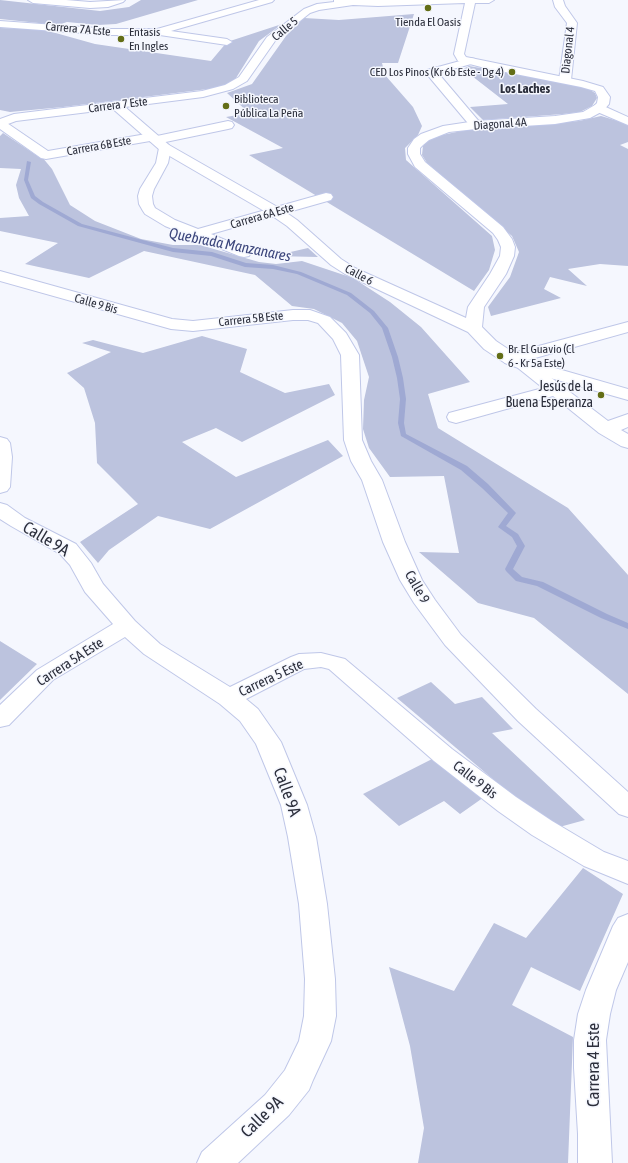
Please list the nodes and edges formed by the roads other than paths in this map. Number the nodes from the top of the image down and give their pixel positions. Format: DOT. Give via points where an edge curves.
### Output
graph roads {
  1 [pos="33,0"];
  2 [pos="120,0"];
  3 [pos="269,0"];
  4 [pos="321,0"];
  5 [pos="489,0"];
  6 [pos="558,0"];
  7 [pos="396,1"];
  8 [pos="352,2"];
  9 [pos="470,2"];
  10 [pos="0,24"];
  11 [pos="157,32"];
  12 [pos="226,42"];
  13 [pos="471,61"];
  14 [pos="565,80"];
  15 [pos="235,85"];
  16 [pos="115,105"];
  17 [pos="599,108"];
  18 [pos="2,121"];
  19 [pos="628,121"];
  20 [pos="228,125"];
  21 [pos="476,125"];
  22 [pos="158,142"];
  23 [pos="326,197"];
  24 [pos="276,212"];
  25 [pos="197,234"];
  26 [pos="244,253"];
  27 [pos="0,276"];
  28 [pos="310,315"];
  29 [pos="193,326"];
  30 [pos="628,327"];
  31 [pos="474,328"];
  32 [pos="517,362"];
  33 [pos="556,390"];
  34 [pos="628,395"];
  35 [pos="456,417"];
  36 [pos="628,420"];
  37 [pos="606,429"];
  38 [pos="0,442"];
  39 [pos="628,442"];
  40 [pos="0,487"];
  41 [pos="0,509"];
  42 [pos="127,626"];
  43 [pos="338,664"];
  44 [pos="229,698"];
  45 [pos="0,719"];
  46 [pos="628,807"];
  47 [pos="628,873"];
  48 [pos="628,926"];
  49 [pos="214,1163"];
  50 [pos="595,1163"];
  1 -- 2 [label="street" via="80,5 100,5"];
  3 -- 11 [label="street"];
  4 -- 8 [label="street"];
  5 -- 9 [label="street"];
  6 -- 14 [label="street, Diagonal 4" via="572,24"];
  7 -- 8 [label="street"];
  7 -- 9 [label="street"];
  8 -- 15 [label="street, Calle 5" via="307,11 271,39 243,79"];
  9 -- 13 [label="street" via="459,54 462,59"];
  10 -- 11 [label="street, Carrera 7A Este" via="111,32"];
  11 -- 12 [label="street, Carrera 7A Este"];
  13 -- 14 [label="street"];
  13 -- 21 [label="street" via="431,72"];
  14 -- 17 [label="street" via="599,89 604,97"];
  15 -- 16 [label="street, Carrera 7 Este" via="203,94"];
  16 -- 18 [label="street, Carrera 7 Este"];
  16 -- 22 [label="street, Calle 6"];
  17 -- 19 [label="street"];
  17 -- 21 [label="street, Diagonal 4A" via="586,115 566,119"];
  18 -- 22 [label="street, Carrera 6B Este" via="46,155"];
  20 -- 22 [label="street, Carrera 6B Este"];
  21 -- 31 [label="street, Diagonal 4A" via="435,132 418,142 414,148 414,154 420,164 498,230 508,247 507,256 476,307"];
  22 -- 24 [label="street, Calle 6"];
  22 -- 25 [label="street" via="162,163 147,189 146,204 150,211 162,220"];
  23 -- 24 [label="street, Carrera 6A Este"];
  24 -- 25 [label="street, Carrera 6A Este"];
  24 -- 31 [label="street, Calle 6" via="350,271"];
  25 -- 26 [label="street"];
  27 -- 29 [label="street, Calle 9 Bis" via="160,322"];
  28 -- 29 [label="street, Carrera 5B Este"];
  28 -- 46 [label="street, Calle 9" via="320,318 333,328 350,356 353,440 372,480 394,542 411,580 425,603 453,640 510,698"];
  30 -- 32 [label="street"];
  31 -- 32 [label="street, Calle 6" via="490,345"];
  32 -- 33 [label="street"];
  32 -- 34 [label="street, Calle 6"];
  33 -- 35 [label="street"];
  33 -- 37 [label="street"];
  36 -- 37 [label="street"];
  37 -- 39 [label="street"];
  38 -- 40 [label="street"];
  41 -- 42 [label="street, Calle 9A" via="18,522 68,549 80,563 92,587"];
  42 -- 44 [label="street, Calle 9A" via="152,649"];
  42 -- 45 [label="street, Carrera 5A Este" via="45,675"];
  43 -- 44 [label="street, Carrera 5 Este" via="320,660 299,662"];
  43 -- 47 [label="street, Calle 9 Bis" via="448,759 507,804 594,858"];
  44 -- 49 [label="street, Calle 9A" via="250,715 268,742 294,805 313,904 320,979 320,1016 315,1041 296,1080 277,1105"];
  48 -- 50 [label="street, Carrera 4 Este" via="601,990 590,1040"];
}
